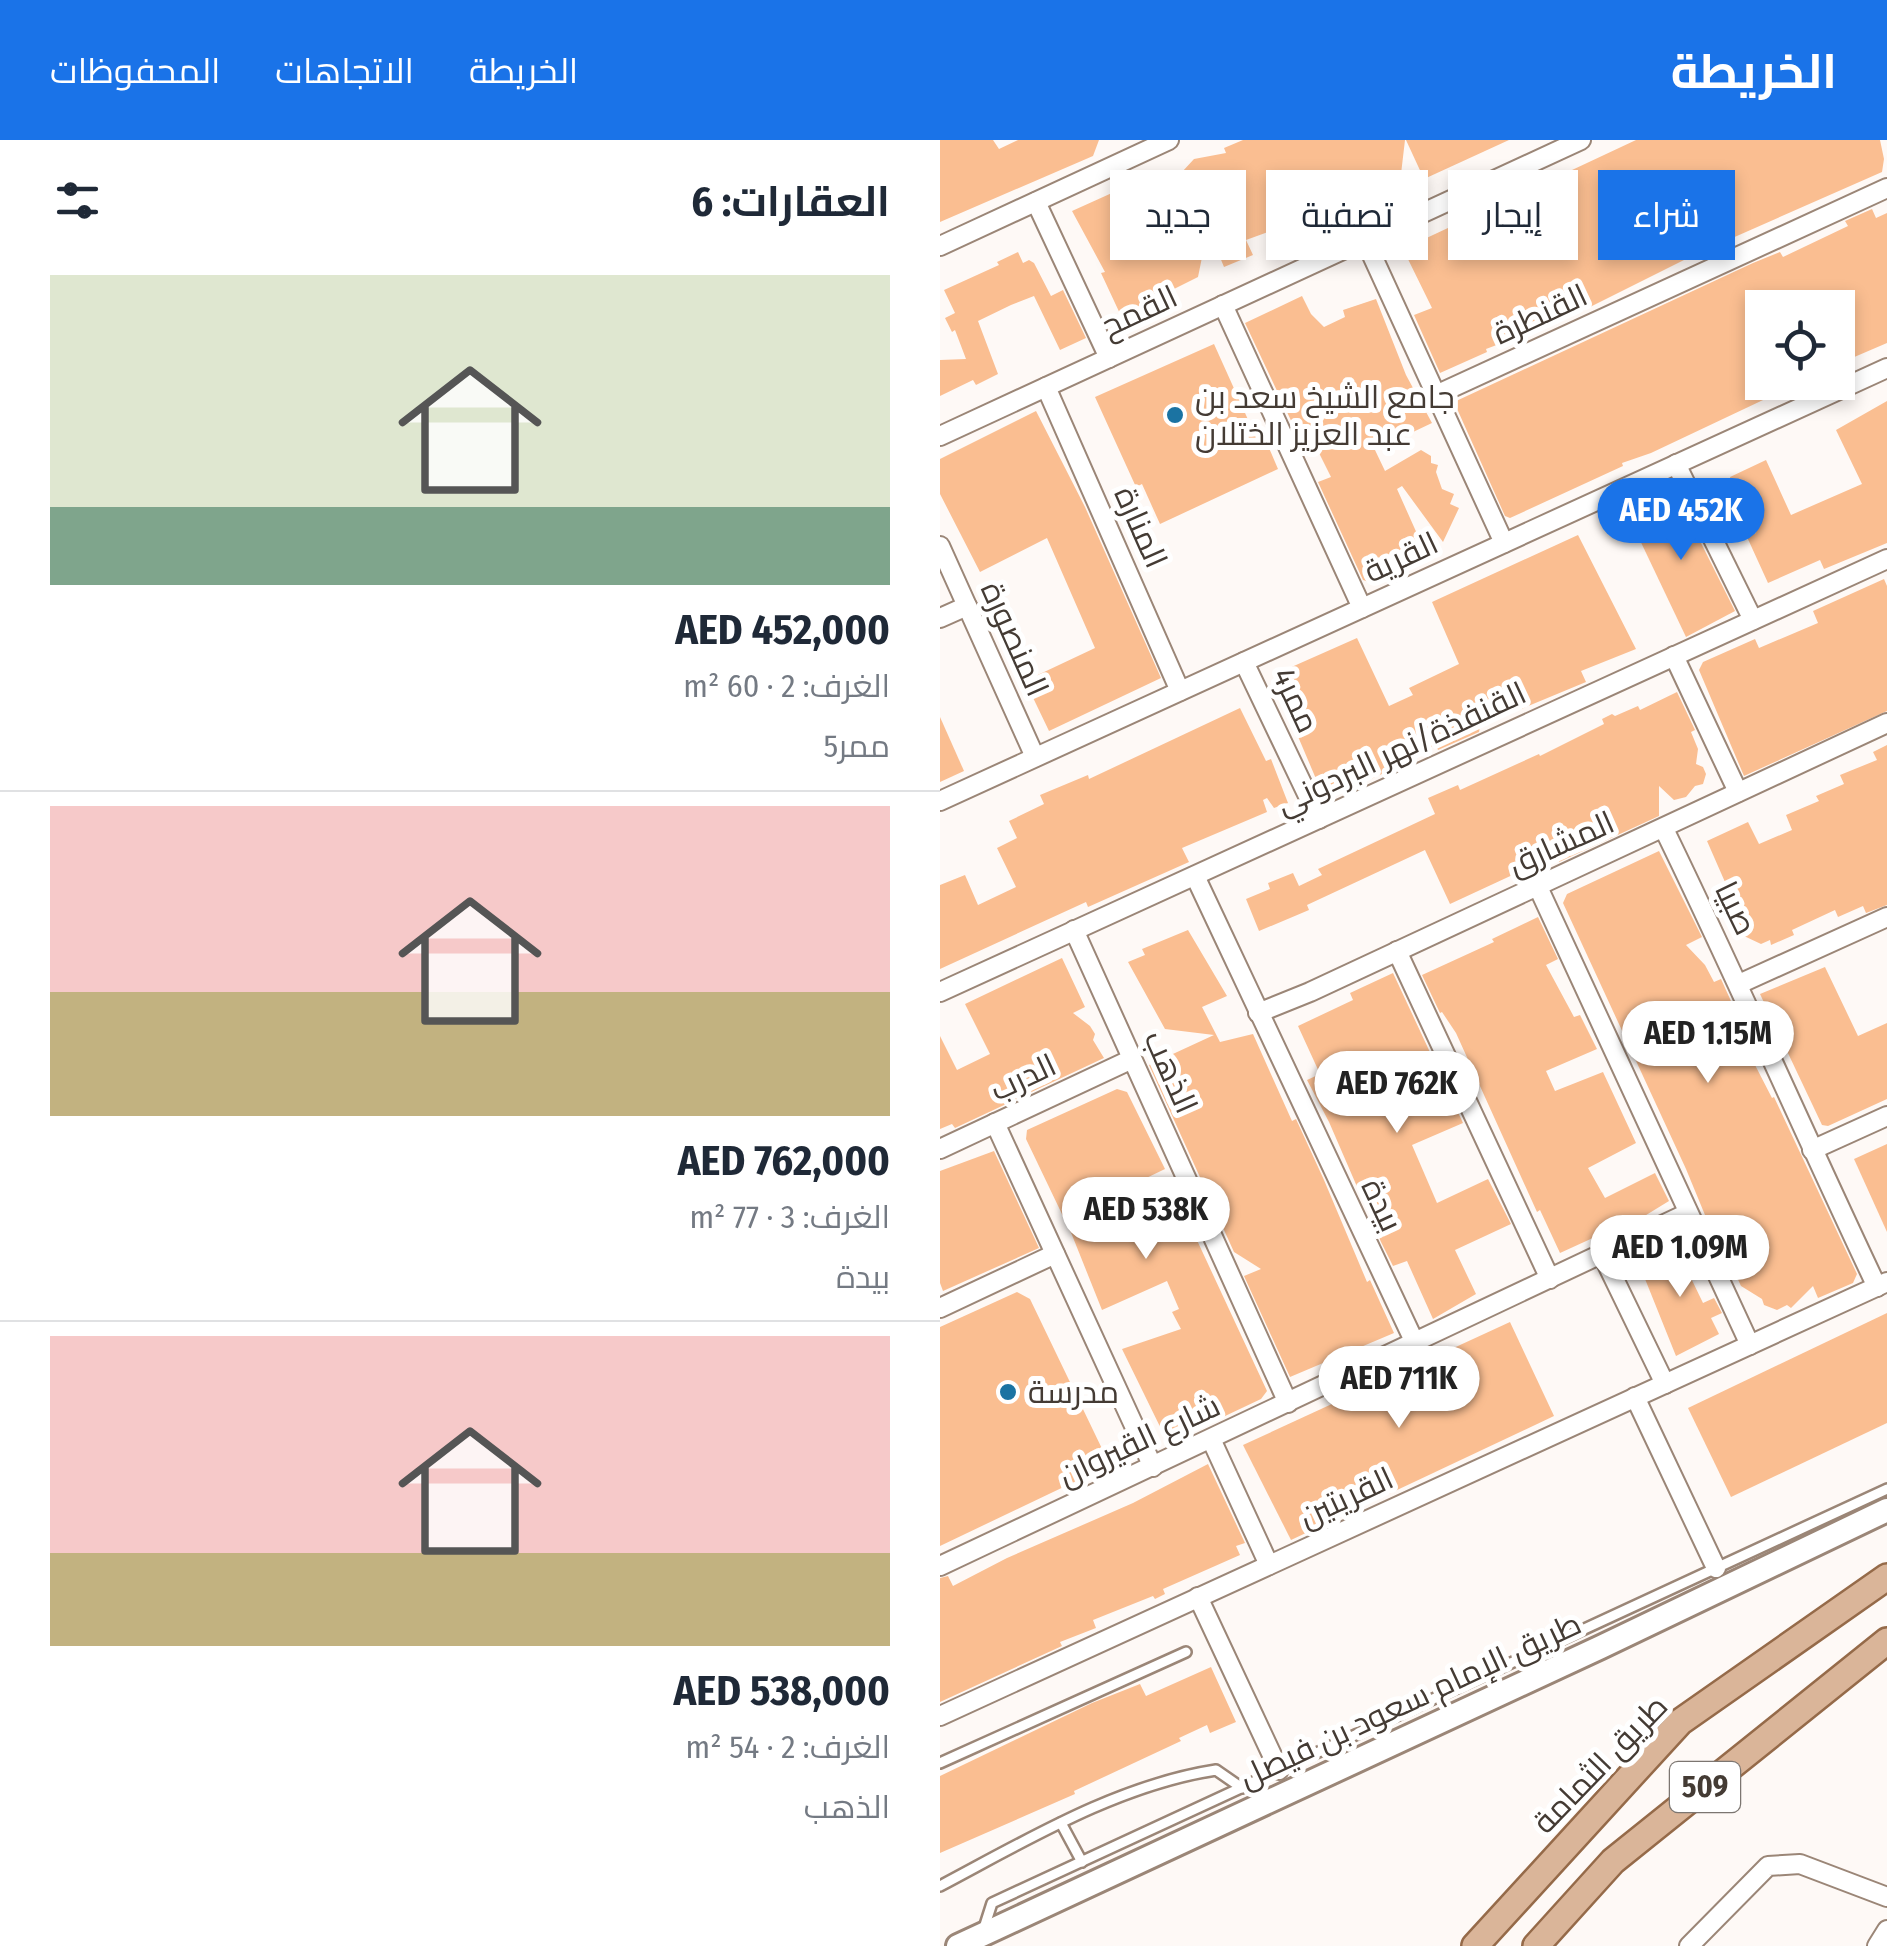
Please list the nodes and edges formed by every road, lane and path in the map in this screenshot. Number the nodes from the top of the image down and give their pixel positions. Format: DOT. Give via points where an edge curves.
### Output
graph roads {
  1 [pos="1169,140"];
  2 [pos="1581,140"];
  3 [pos="1541,148"];
  4 [pos="1887,188"];
  5 [pos="1036,202"];
  6 [pos="1428,207"];
  7 [pos="940,246"];
  8 [pos="1322,260"];
  9 [pos="1374,260"];
  10 [pos="1223,306"];
  11 [pos="1109,358"];
  12 [pos="1887,368"];
  13 [pos="1046,387"];
  14 [pos="1436,395"];
  15 [pos="940,436"];
  16 [pos="1676,464"];
  17 [pos="1504,543"];
  18 [pos="940,546"];
  19 [pos="1887,559"];
  20 [pos="967,606"];
  21 [pos="1362,608"];
  22 [pos="940,618"];
  23 [pos="1754,620"];
  24 [pos="1674,656"];
  25 [pos="1244,662"];
  26 [pos="1180,691"];
  27 [pos="1887,722"];
  28 [pos="1035,757"];
  29 [pos="1738,792"];
  30 [pos="940,800"];
  31 [pos="1319,819"];
  32 [pos="1664,830"];
  33 [pos="1194,876"];
  34 [pos="1538,886"];
  35 [pos="1887,917"];
  36 [pos="1074,930"];
  37 [pos="1397,950"];
  38 [pos="1740,984"];
  39 [pos="940,992"];
  40 [pos="1258,1013"];
  41 [pos="1132,1059"];
  42 [pos="1887,1116"];
  43 [pos="996,1123"];
  44 [pos="940,1150"];
  45 [pos="1812,1150"];
  46 [pos="1688,1214"];
  47 [pos="1056,1254"];
  48 [pos="1602,1254"];
  49 [pos="1550,1279"];
  50 [pos="1882,1285"];
  51 [pos="940,1308"];
  52 [pos="1414,1343"];
  53 [pos="1750,1345"];
  54 [pos="1665,1384"];
  55 [pos="1635,1398"];
  56 [pos="1288,1403"];
  57 [pos="1211,1439"];
  58 [pos="1153,1467"];
  59 [pos="1887,1488"];
  60 [pos="1887,1510"];
  61 [pos="1269,1565"];
  62 [pos="940,1566"];
  63 [pos="1716,1568"];
  64 [pos="1887,1577"];
  65 [pos="1198,1597"];
  66 [pos="1887,1641"];
  67 [pos="1186,1652"];
  68 [pos="940,1716"];
  69 [pos="940,1763"];
  70 [pos="1280,1770"];
  71 [pos="1242,1788"];
  72 [pos="1061,1823"];
  73 [pos="1082,1862"];
  74 [pos="940,1886"];
  75 [pos="1887,1898"];
  76 [pos="1887,1930"];
  77 [pos="981,1935"];
  78 [pos="956,1946"];
  79 [pos="1475,1946"];
  80 [pos="1536,1946"];
  81 [pos="1690,1946"];
  82 [pos="1877,1946"];
  1 -- 5 [label="street"];
  2 -- 3 [label="street, القمح"];
  3 -- 6 [label="street, القمح"];
  4 -- 14 [label="street, القنطرة"];
  5 -- 7 [label="street"];
  5 -- 11 [label="street"];
  8 -- 10 [label="street, القمح"];
  9 -- 14 [label="street"];
  10 -- 11 [label="street, القمح"];
  10 -- 21 [label="street"];
  11 -- 13 [label="street, القمح"];
  12 -- 16 [label="street, القرية"];
  13 -- 15 [label="street, القمح"];
  13 -- 26 [label="street, المنارة"];
  14 -- 17 [label="street"];
  16 -- 17 [label="street, القرية"];
  16 -- 23 [label="street"];
  17 -- 21 [label="street, القرية"];
  18 -- 20 [label="street, المنصورة"];
  19 -- 23 [label="street, القنفذة/نهر البردوني"];
  20 -- 22 [label="street"];
  20 -- 28 [label="street, المنصورة"];
  21 -- 25 [label="street, القرية"];
  23 -- 24 [label="street, القنفذة/نهر البردوني"];
  24 -- 29 [label="street"];
  24 -- 31 [label="street, القنفذة/نهر البردوني"];
  25 -- 26 [label="street, القرية"];
  25 -- 31 [label="street, ممر4"];
  26 -- 28 [label="street, القرية"];
  27 -- 29 [label="street, المشارق"];
  28 -- 30 [label="street, القرية"];
  29 -- 32 [label="street, المشارق"];
  31 -- 33 [label="street, القنفذة/نهر البردوني"];
  32 -- 34 [label="street, المشارق"];
  32 -- 38 [label="street, صبيا"];
  33 -- 36 [label="street, القنفذة/نهر البردوني"];
  33 -- 40 [label="street, بيدة"];
  34 -- 37 [label="street, المشارق"];
  34 -- 46 [label="street"];
  35 -- 38 [label="street"];
  36 -- 39 [label="street, القنفذة/نهر البردوني"];
  36 -- 41 [label="street, الذهب"];
  37 -- 40 [label="street, المشارق"];
  37 -- 49 [label="street"];
  38 -- 45 [label="street, صبيا"];
  40 -- 52 [label="street, بيدة"];
  41 -- 43 [label="street, الدرب"];
  41 -- 56 [label="street, الذهب"];
  42 -- 45 [label="street"];
  43 -- 44 [label="street, الدرب"];
  43 -- 47 [label="street"];
  45 -- 50 [label="street, صبيا"];
  46 -- 48 [label="street, شارع القيروان"];
  46 -- 53 [label="street"];
  47 -- 51 [label="street"];
  47 -- 58 [label="street"];
  48 -- 49 [label="street, شارع القيروان"];
  48 -- 54 [label="street"];
  49 -- 52 [label="street, شارع القيروان"];
  50 -- 53 [label="street, القريتين"];
  52 -- 56 [label="street, شارع القيروان"];
  53 -- 54 [label="street, القريتين"];
  54 -- 55 [label="street, القريتين"];
  55 -- 61 [label="street, القريتين"];
  55 -- 63 [label="street"];
  56 -- 57 [label="street, شارع القيروان"];
  57 -- 58 [label="street, شارع القيروان"];
  57 -- 61 [label="street"];
  58 -- 62 [label="street, شارع القيروان"];
  59 -- 63 [label="lane"];
  60 -- 77 [label="main road, طريق الإمام سعود بن فيصل"];
  61 -- 65 [label="street, القريتين"];
  63 -- 70 [label="lane"];
  64 -- 79 [label="main road, طريق الثمامة" via="1680,1722"];
  65 -- 68 [label="street, القريتين"];
  65 -- 70 [label="street"];
  66 -- 80 [label="main road, 509" via="1613,1860"];
  67 -- 69 [label="lane"];
  70 -- 71 [label="lane"];
  71 -- 72 [label="lane" via="1216,1770 1176,1776"];
  71 -- 73 [label="lane"];
  72 -- 73 [label="lane"];
  72 -- 74 [label="lane"];
  73 -- 77 [label="lane" via="992,1904"];
  75 -- 81 [label="street" via="1800,1864 1768,1866"];
  76 -- 82 [label="street"];
  77 -- 78 [label="main road, طريق الإمام سعود بن فيصل"];
}
